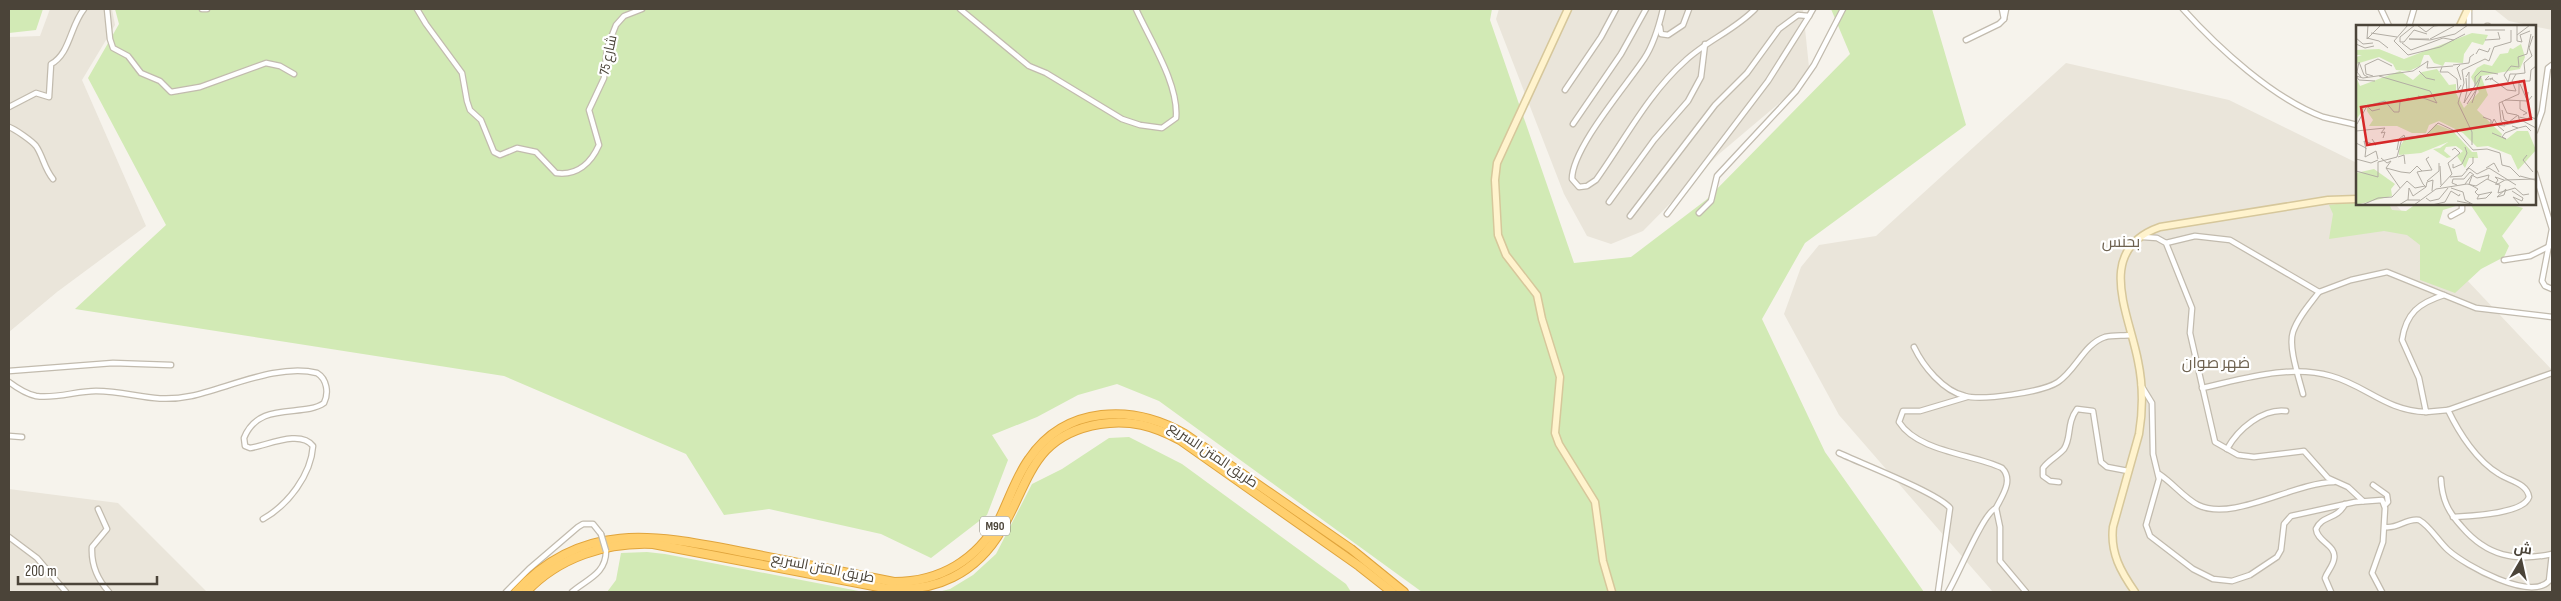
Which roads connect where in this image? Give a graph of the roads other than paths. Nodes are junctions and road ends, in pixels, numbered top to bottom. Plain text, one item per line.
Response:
1 (84, 9) edge
2 (107, 9) edge
3 (202, 9) edge
4 (207, 9) edge
5 (417, 9) edge
6 (642, 9) edge
7 (960, 9) edge
8 (1136, 9) edge
9 (1564, 9) edge
10 (1568, 9) edge
11 (1616, 9) edge
12 (1646, 9) edge
13 (1663, 9) edge
14 (1689, 9) edge
15 (1755, 9) edge
16 (1814, 9) edge
17 (1843, 9) edge
18 (2002, 9) edge
19 (2006, 9) edge
20 (2183, 9) edge
21 (2381, 9) edge
22 (2414, 9) edge
23 (2468, 9) edge
24 (1809, 16) junction
25 (1563, 18) junction
26 (2004, 19) junction
27 (1659, 23) junction
28 (2389, 25) edge
29 (2409, 25) edge
30 (2460, 25) edge
31 (2469, 25) edge
32 (1966, 40) dead end
33 (1705, 44) junction
34 (2552, 65) edge
35 (294, 74) dead end
36 (1565, 90) dead end
37 (9, 107) edge
38 (1573, 124) dead end
39 (2356, 125) edge
40 (9, 127) edge
41 (2536, 128) edge
42 (2536, 176) edge
43 (53, 179) dead end
44 (2356, 199) edge
45 (1609, 202) dead end
46 (2462, 205) edge
47 (1700, 213) dead end
48 (1667, 214) dead end
49 (1630, 216) dead end
50 (2451, 216) dead end
51 (2139, 236) junction
52 (2166, 243) junction
53 (2550, 246) junction
54 (2504, 260) dead end
55 (2552, 289) edge
56 (2319, 292) junction
57 (2444, 295) junction
58 (2552, 317) edge
59 (2131, 335) junction
60 (1914, 347) dead end
61 (171, 365) dead end
62 (9, 371) edge
63 (2298, 371) junction
64 (2552, 372) edge
65 (9, 382) edge
66 (2142, 385) junction
67 (2202, 388) junction
68 (2303, 394) dead end
69 (1967, 397) junction
70 (2448, 410) junction
71 (2286, 411) dead end
72 (2426, 412) junction
73 (9, 436) edge
74 (22, 437) dead end
75 (2227, 448) junction
76 (1838, 453) dead end
77 (2128, 471) junction
78 (2159, 474) junction
79 (2441, 479) dead end
80 (2059, 482) dead end
81 (2334, 482) junction
82 (2372, 485) dead end
83 (2363, 501) junction
84 (2345, 504) junction
85 (2385, 505) junction
86 (1996, 508) junction
87 (98, 509) dead end
88 (2453, 517) junction
89 (263, 519) dead end
90 (2385, 527) junction
91 (9, 537) edge
92 (2552, 554) edge
93 (66, 592) edge
94 (109, 592) edge
95 (506, 592) edge
96 (516, 592) edge
97 (526, 592) edge
98 (572, 592) edge
99 (1392, 592) edge
100 (1404, 592) edge
101 (1612, 592) edge
102 (1938, 592) edge
103 (1948, 592) edge
104 (2026, 592) edge
105 (2135, 592) edge
106 (2331, 592) edge
107 (2382, 592) edge

1 - 37 street
2 - 35 street
3 - 4 street
5 - 6 street, شارع 75
7 - 8 street
9 - 25 street
10 - 25 main road
11 - 36 street
12 - 38 street
13 - 27 street
14 - 27 street
15 - 33 street
16 - 24 street
17 - 47 street
18 - 26 street
19 - 26 street
20 - 39 street
21 - 28 street
22 - 29 street
23 - 30 main road
23 - 31 street
24 - 48 street
24 - 49 street
25 - 101 main road
26 - 32 street
27 - 33 street
33 - 45 street
34 - 41 street
40 - 43 street
42 - 53 street
44 - 51 main road
46 - 50 street
51 - 52 street
51 - 59 main road
52 - 56 street
52 - 67 street
53 - 54 street
53 - 55 street
56 - 57 street
56 - 63 street
57 - 58 street
57 - 72 street
59 - 66 main road
59 - 69 street
60 - 69 street
61 - 62 street
63 - 67 street
63 - 68 street
63 - 72 street
64 - 70 street
65 - 89 street
66 - 77 main road
66 - 78 street
67 - 75 street
69 - 86 street
70 - 72 street
70 - 88 street
71 - 75 street
73 - 74 street
75 - 81 street
76 - 102 street
77 - 80 street
77 - 105 main road
78 - 81 street
78 - 84 street
79 - 88 street
81 - 83 street
82 - 85 street
83 - 84 street
83 - 85 street
84 - 106 street
85 - 90 street
86 - 103 street
86 - 104 street
87 - 94 street
88 - 92 street
90 - 92 street
90 - 107 street
91 - 93 street
95 - 98 street, bridge
96 - 100 highway, طريق المتن السريع / M90
97 - 99 highway, طريق المتن السريع / M90

